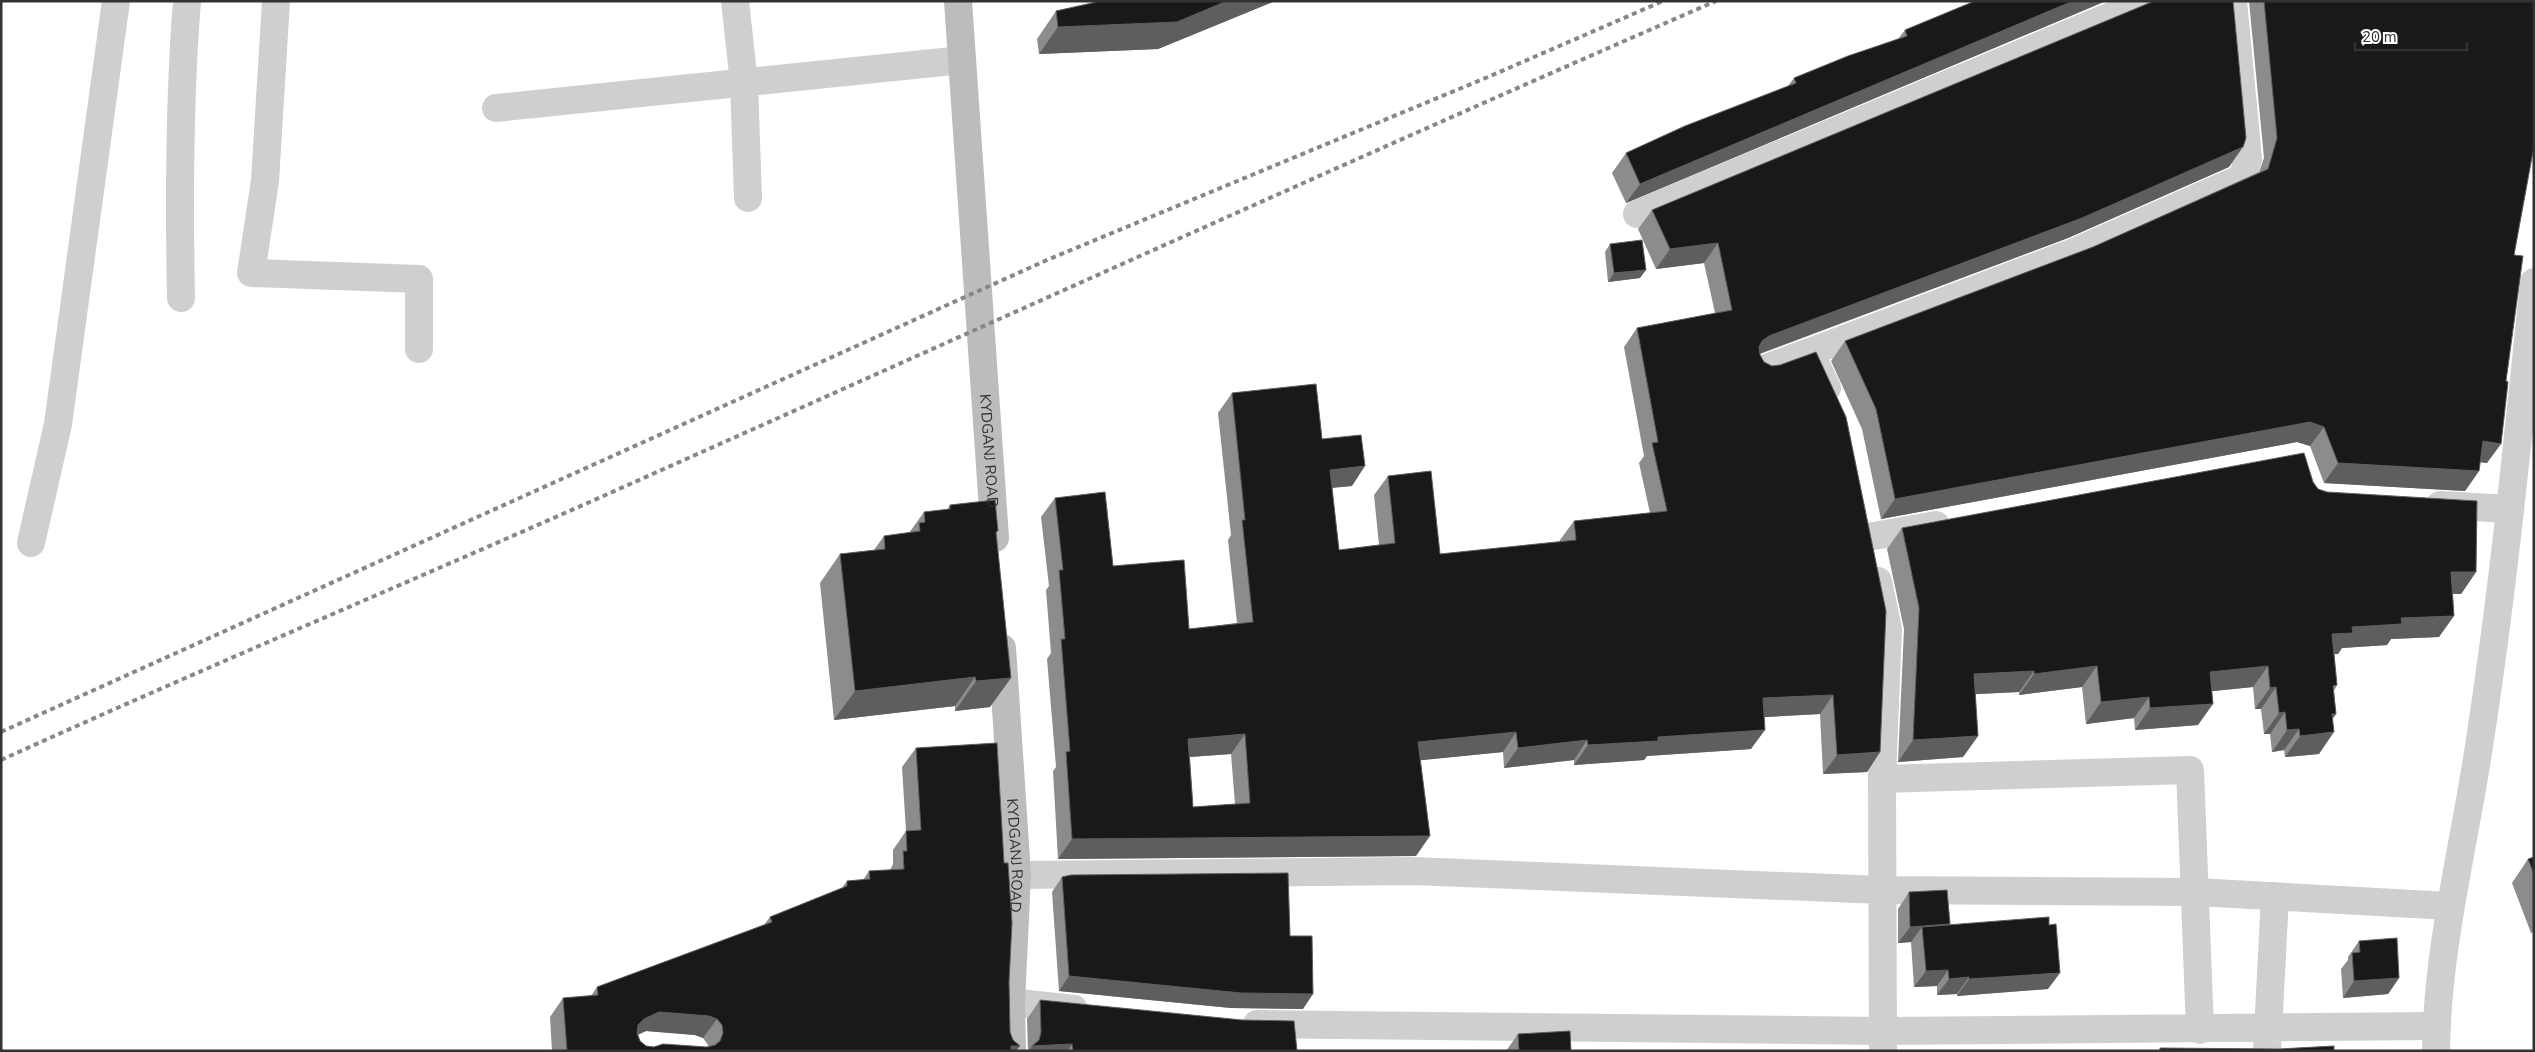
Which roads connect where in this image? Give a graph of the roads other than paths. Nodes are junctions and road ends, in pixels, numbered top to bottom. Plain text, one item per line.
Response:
1 (116, 1) edge
2 (187, 1) edge
3 (276, 1) edge
4 (735, 1) edge
5 (958, 1) edge
6 (2147, 1) edge
7 (2233, 1) edge
8 (962, 60) junction
9 (744, 83) junction
10 (496, 108) dead end
11 (748, 198) dead end
12 (1637, 214) dead end
13 (2534, 282) edge
14 (181, 298) dead end
15 (419, 349) dead end
16 (1810, 352) junction
17 (1761, 370) edge
18 (1838, 414) edge
19 (2412, 504) edge
20 (1862, 509) edge
21 (2510, 509) junction
22 (1956, 521) edge
23 (1868, 538) junction
24 (31, 543) dead end
25 (997, 568) edge
26 (1001, 627) edge
27 (1882, 779) junction
28 (1017, 875) junction
29 (1881, 890) junction
30 (2196, 892) junction
31 (2275, 896) junction
32 (2450, 906) junction
33 (1011, 1002) junction
34 (1099, 1011) edge
35 (1230, 1024) edge
36 (2200, 1030) junction
37 (2436, 1038) edge
38 (2121, 1040) edge
39 (2267, 1040) edge
40 (1883, 1041) edge
41 (1984, 1041) edge
42 (1012, 1051) edge

1 - 24 street
2 - 14 street
3 - 15 street
4 - 9 street
5 - 8 main road, KYDGANJ ROAD
6 - 12 street
7 - 16 street
8 - 9 street
8 - 25 main road, KYDGANJ ROAD
9 - 10 street
9 - 11 street
13 - 21 street
16 - 17 street
16 - 18 street
19 - 21 street
20 - 23 street
21 - 32 street
22 - 23 street
23 - 27 street
26 - 28 main road, KYDGANJ ROAD
27 - 29 street
27 - 30 street
28 - 29 street
28 - 33 main road, KYDGANJ ROAD
29 - 30 street
29 - 40 street
30 - 31 street
30 - 36 street
31 - 32 street
31 - 39 street
32 - 37 street
33 - 34 street
33 - 42 main road, KYDGANJ ROAD
35 - 40 street
36 - 38 street
36 - 39 street
37 - 39 street
38 - 41 street
40 - 41 street

